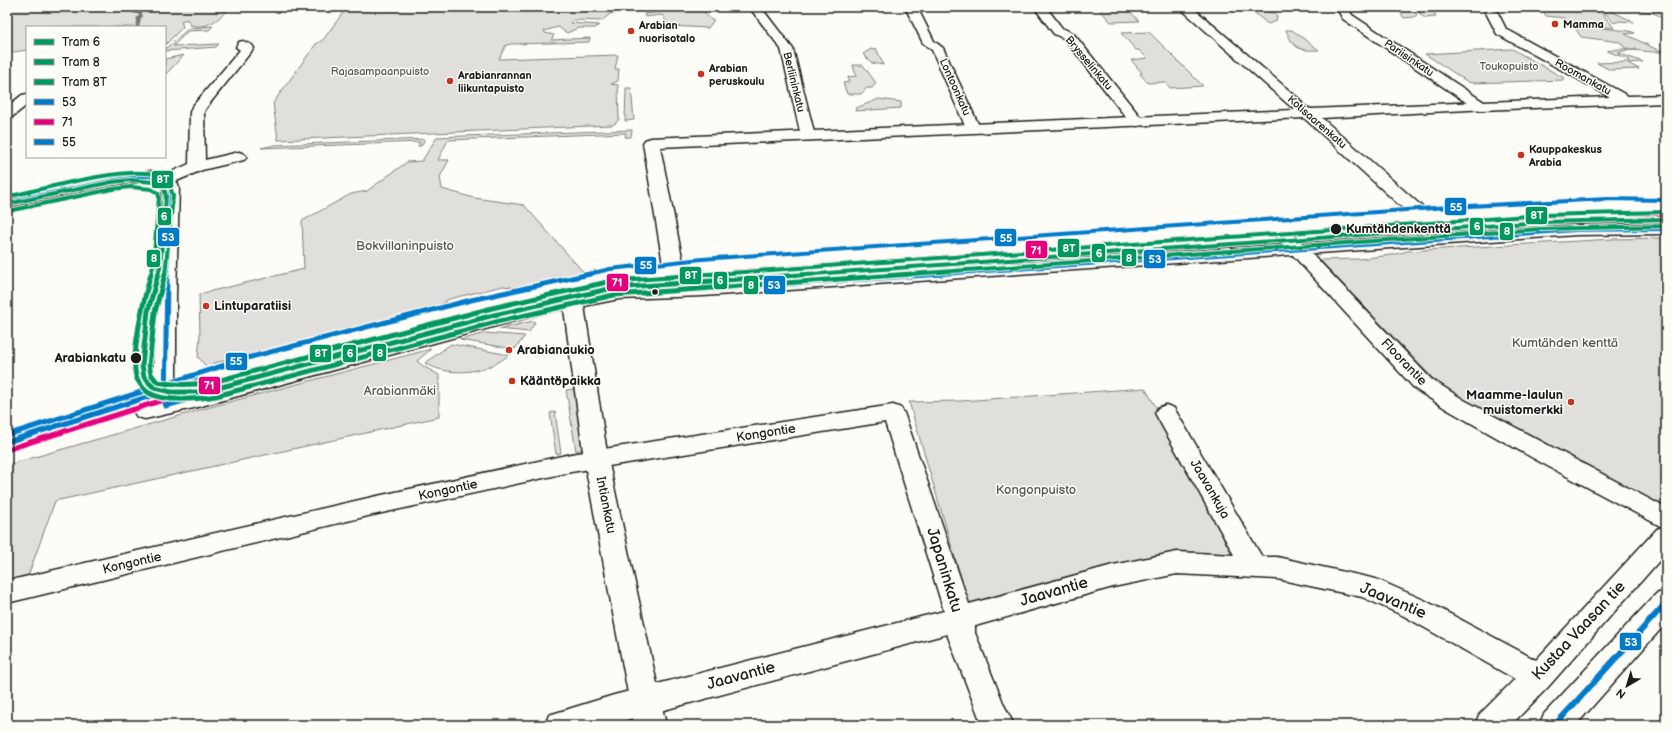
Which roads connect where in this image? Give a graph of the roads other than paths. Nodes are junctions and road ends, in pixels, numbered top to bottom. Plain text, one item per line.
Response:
1 (911, 7) edge
2 (1040, 7) edge
3 (1185, 7) edge
4 (1342, 7) edge
5 (1489, 7) edge
6 (759, 12) dead end
7 (243, 45) dead end
8 (26, 99) edge
9 (1666, 99) edge
10 (1625, 100) junction
11 (1295, 103) joint
12 (1481, 106) junction
13 (1308, 113) junction
14 (7, 114) edge
15 (1137, 122) junction
16 (973, 128) junction
17 (808, 136) junction
18 (239, 157) dead end
19 (197, 166) junction
20 (166, 180) junction
21 (7, 202) edge
22 (1666, 207) edge
23 (1421, 216) junction
24 (1276, 226) junction
25 (1666, 228) edge
26 (1449, 238) junction
27 (1298, 248) junction
28 (674, 269) junction
29 (670, 290) junction
30 (572, 292) junction
31 (165, 399) junction
32 (893, 413) joint
33 (1166, 413) dead end
34 (7, 442) edge
35 (596, 459) junction
36 (1666, 519) edge
37 (1666, 536) edge
38 (1254, 566) junction
39 (7, 592) edge
40 (1666, 603) edge
41 (960, 619) junction
42 (1538, 678) junction
43 (648, 713) edge
44 (560, 725) edge
45 (999, 725) edge
46 (1490, 725) edge
47 (1555, 725) edge

1 - 16 street, Lontoonkatu
2 - 15 street, Brysselinkatu
3 - 11 street, Kotisaarenkatu
4 - 12 street, Pariisinkatu
5 - 10 street, Roomankatu
6 - 17 street, Berliininkatu
7 - 19 street
8 - 14 street
9 - 10 street
10 - 12 street
11 - 13 main road, Kotisaarenkatu
12 - 13 main road
13 - 15 main road
13 - 23 main road, Kotisaarenkatu
15 - 16 main road
16 - 17 main road
17 - 28 main road
18 - 19 street
19 - 20 street
20 - 21 main road
20 - 31 main road
22 - 23 main road
23 - 24 main road
23 - 26 main road, Kotisaarenkatu
24 - 27 street, Floorantie
24 - 28 main road
25 - 26 main road
26 - 27 main road
27 - 29 main road
27 - 36 street, Floorantie
28 - 29 main road
28 - 30 main road
29 - 30 main road
30 - 31 main road
30 - 35 main road, Intiankatu
31 - 34 main road
32 - 35 street, Kongontie
32 - 41 street, Japaninkatu
33 - 38 street, Jaavankuja
35 - 39 street, Kongontie
35 - 43 main road, Intiankatu
37 - 42 street, Kustaa Vaasan tie
38 - 41 street, Jaavantie
38 - 42 street, Jaavantie
40 - 47 main road
41 - 43 street, Jaavantie
41 - 45 street, Japaninkatu
42 - 46 street, Kustaa Vaasan tie
43 - 44 street, Jaavantie

